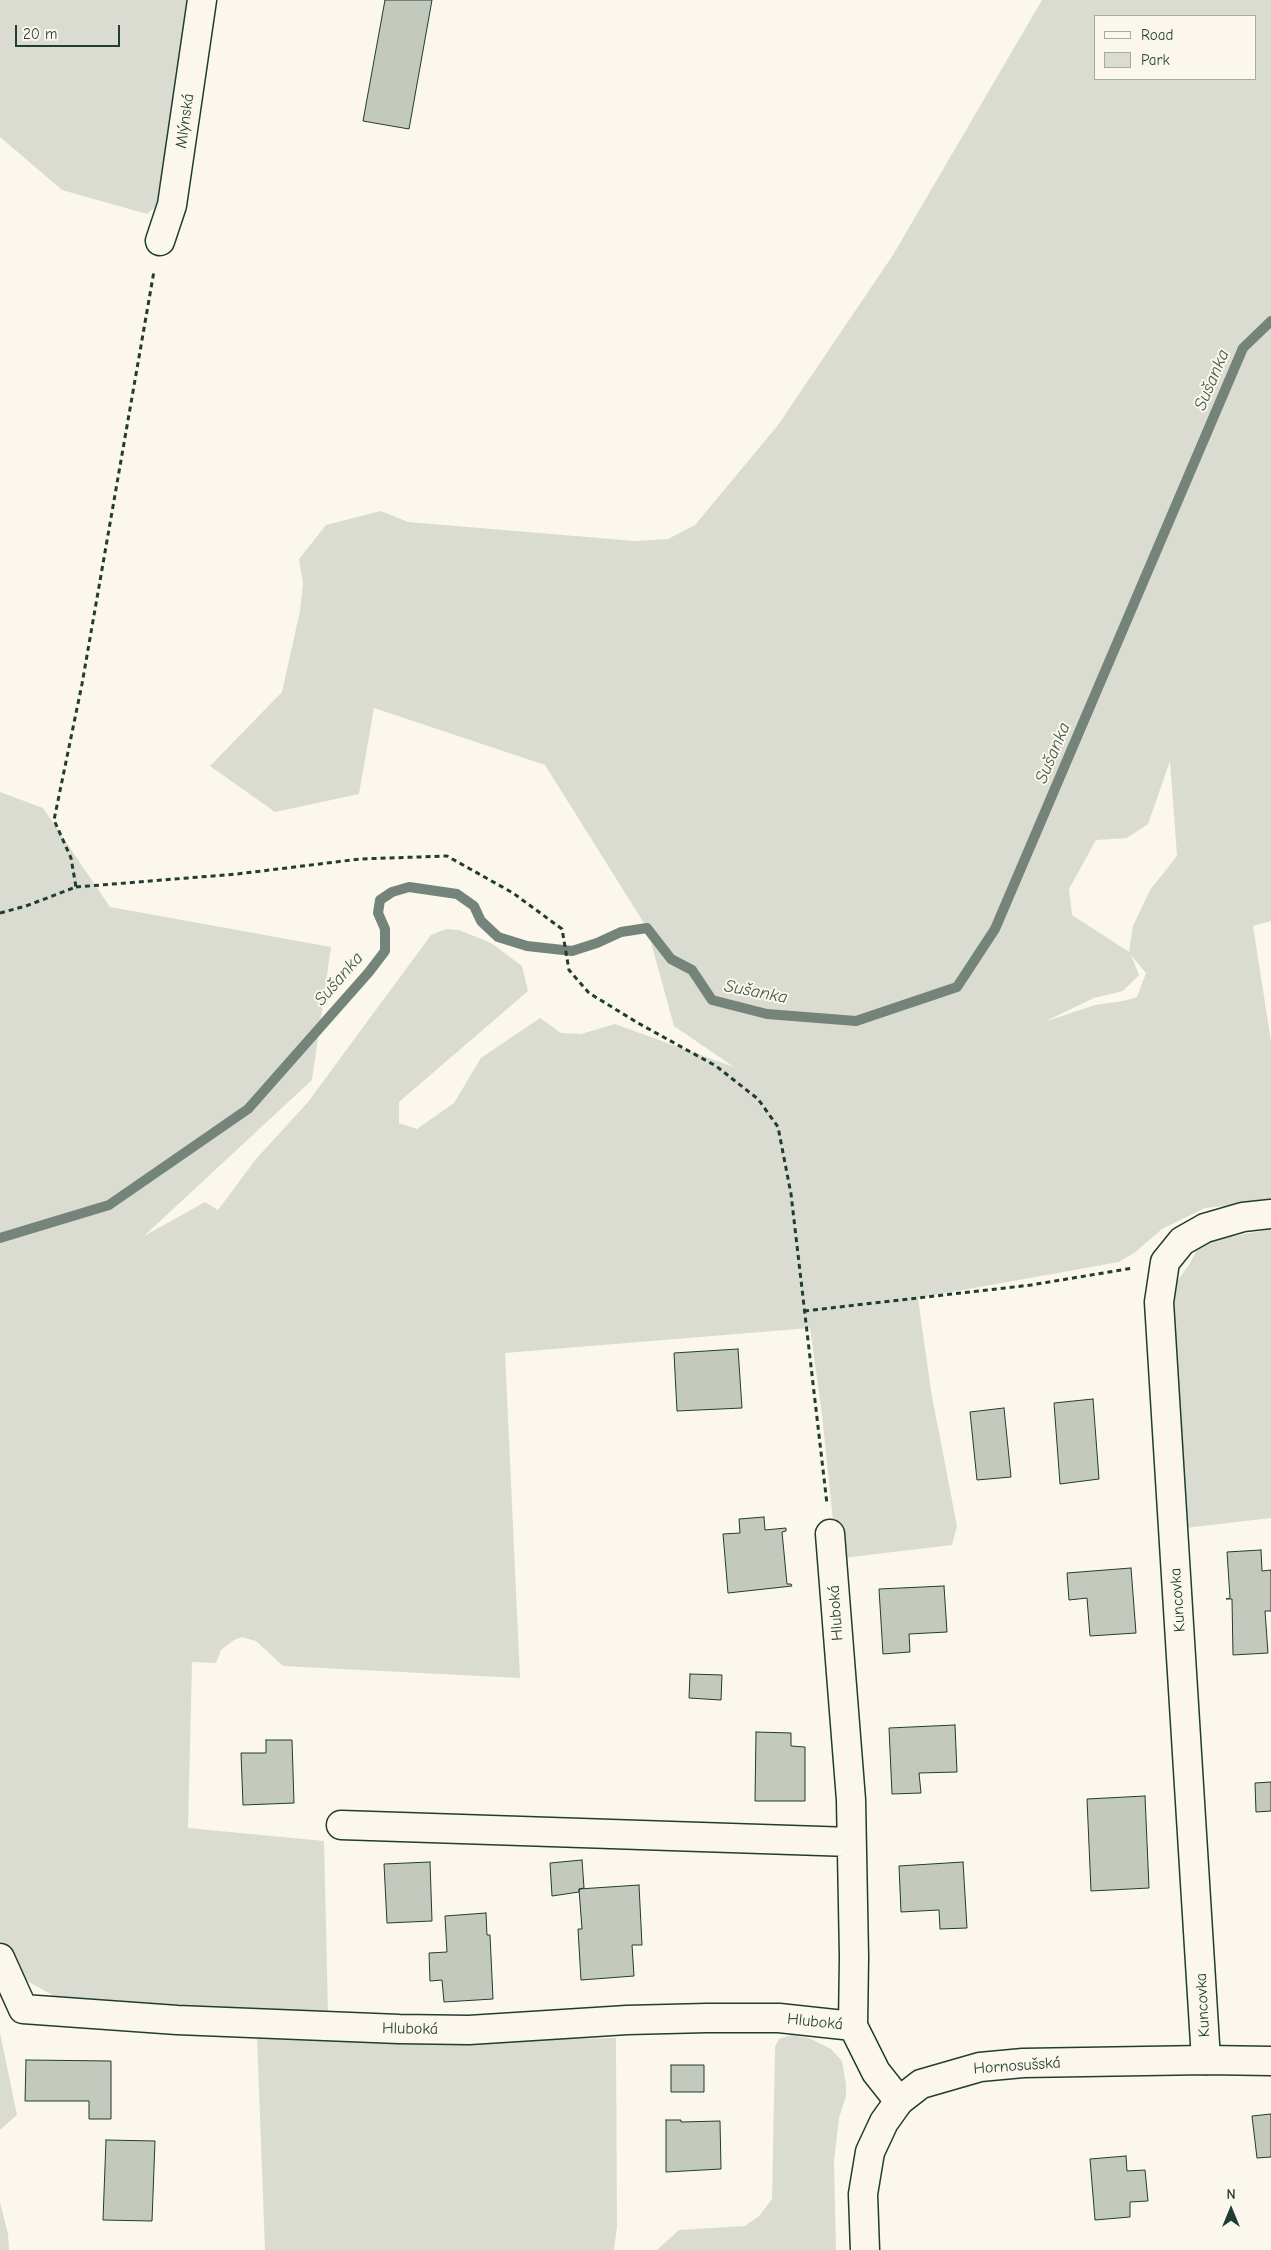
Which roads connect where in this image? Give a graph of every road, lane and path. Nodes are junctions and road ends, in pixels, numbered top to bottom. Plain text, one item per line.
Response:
1 (202, 0) edge
2 (160, 240) joint
3 (76, 887) junction
4 (0, 913) edge
5 (1271, 1214) edge
6 (1165, 1262) junction
7 (804, 1311) junction
8 (830, 1534) joint
9 (341, 1825) dead end
10 (851, 1842) junction
11 (0, 1958) edge
12 (853, 2026) junction
13 (1206, 2060) junction
14 (1271, 2061) edge
15 (899, 2101) junction
16 (865, 2250) edge

1 - 2 street, Mlýnská
2 - 3 path
3 - 4 path
3 - 7 path
5 - 6 street
6 - 7 path
6 - 13 street, Kuncovka
7 - 8 path
8 - 10 street, Hluboká
9 - 10 street
10 - 12 street, Hluboká
11 - 12 street, Hluboká
12 - 15 street, Hluboká
13 - 14 street, Hornosušská
13 - 15 street, Hornosušská
15 - 16 street, Hornosušská

